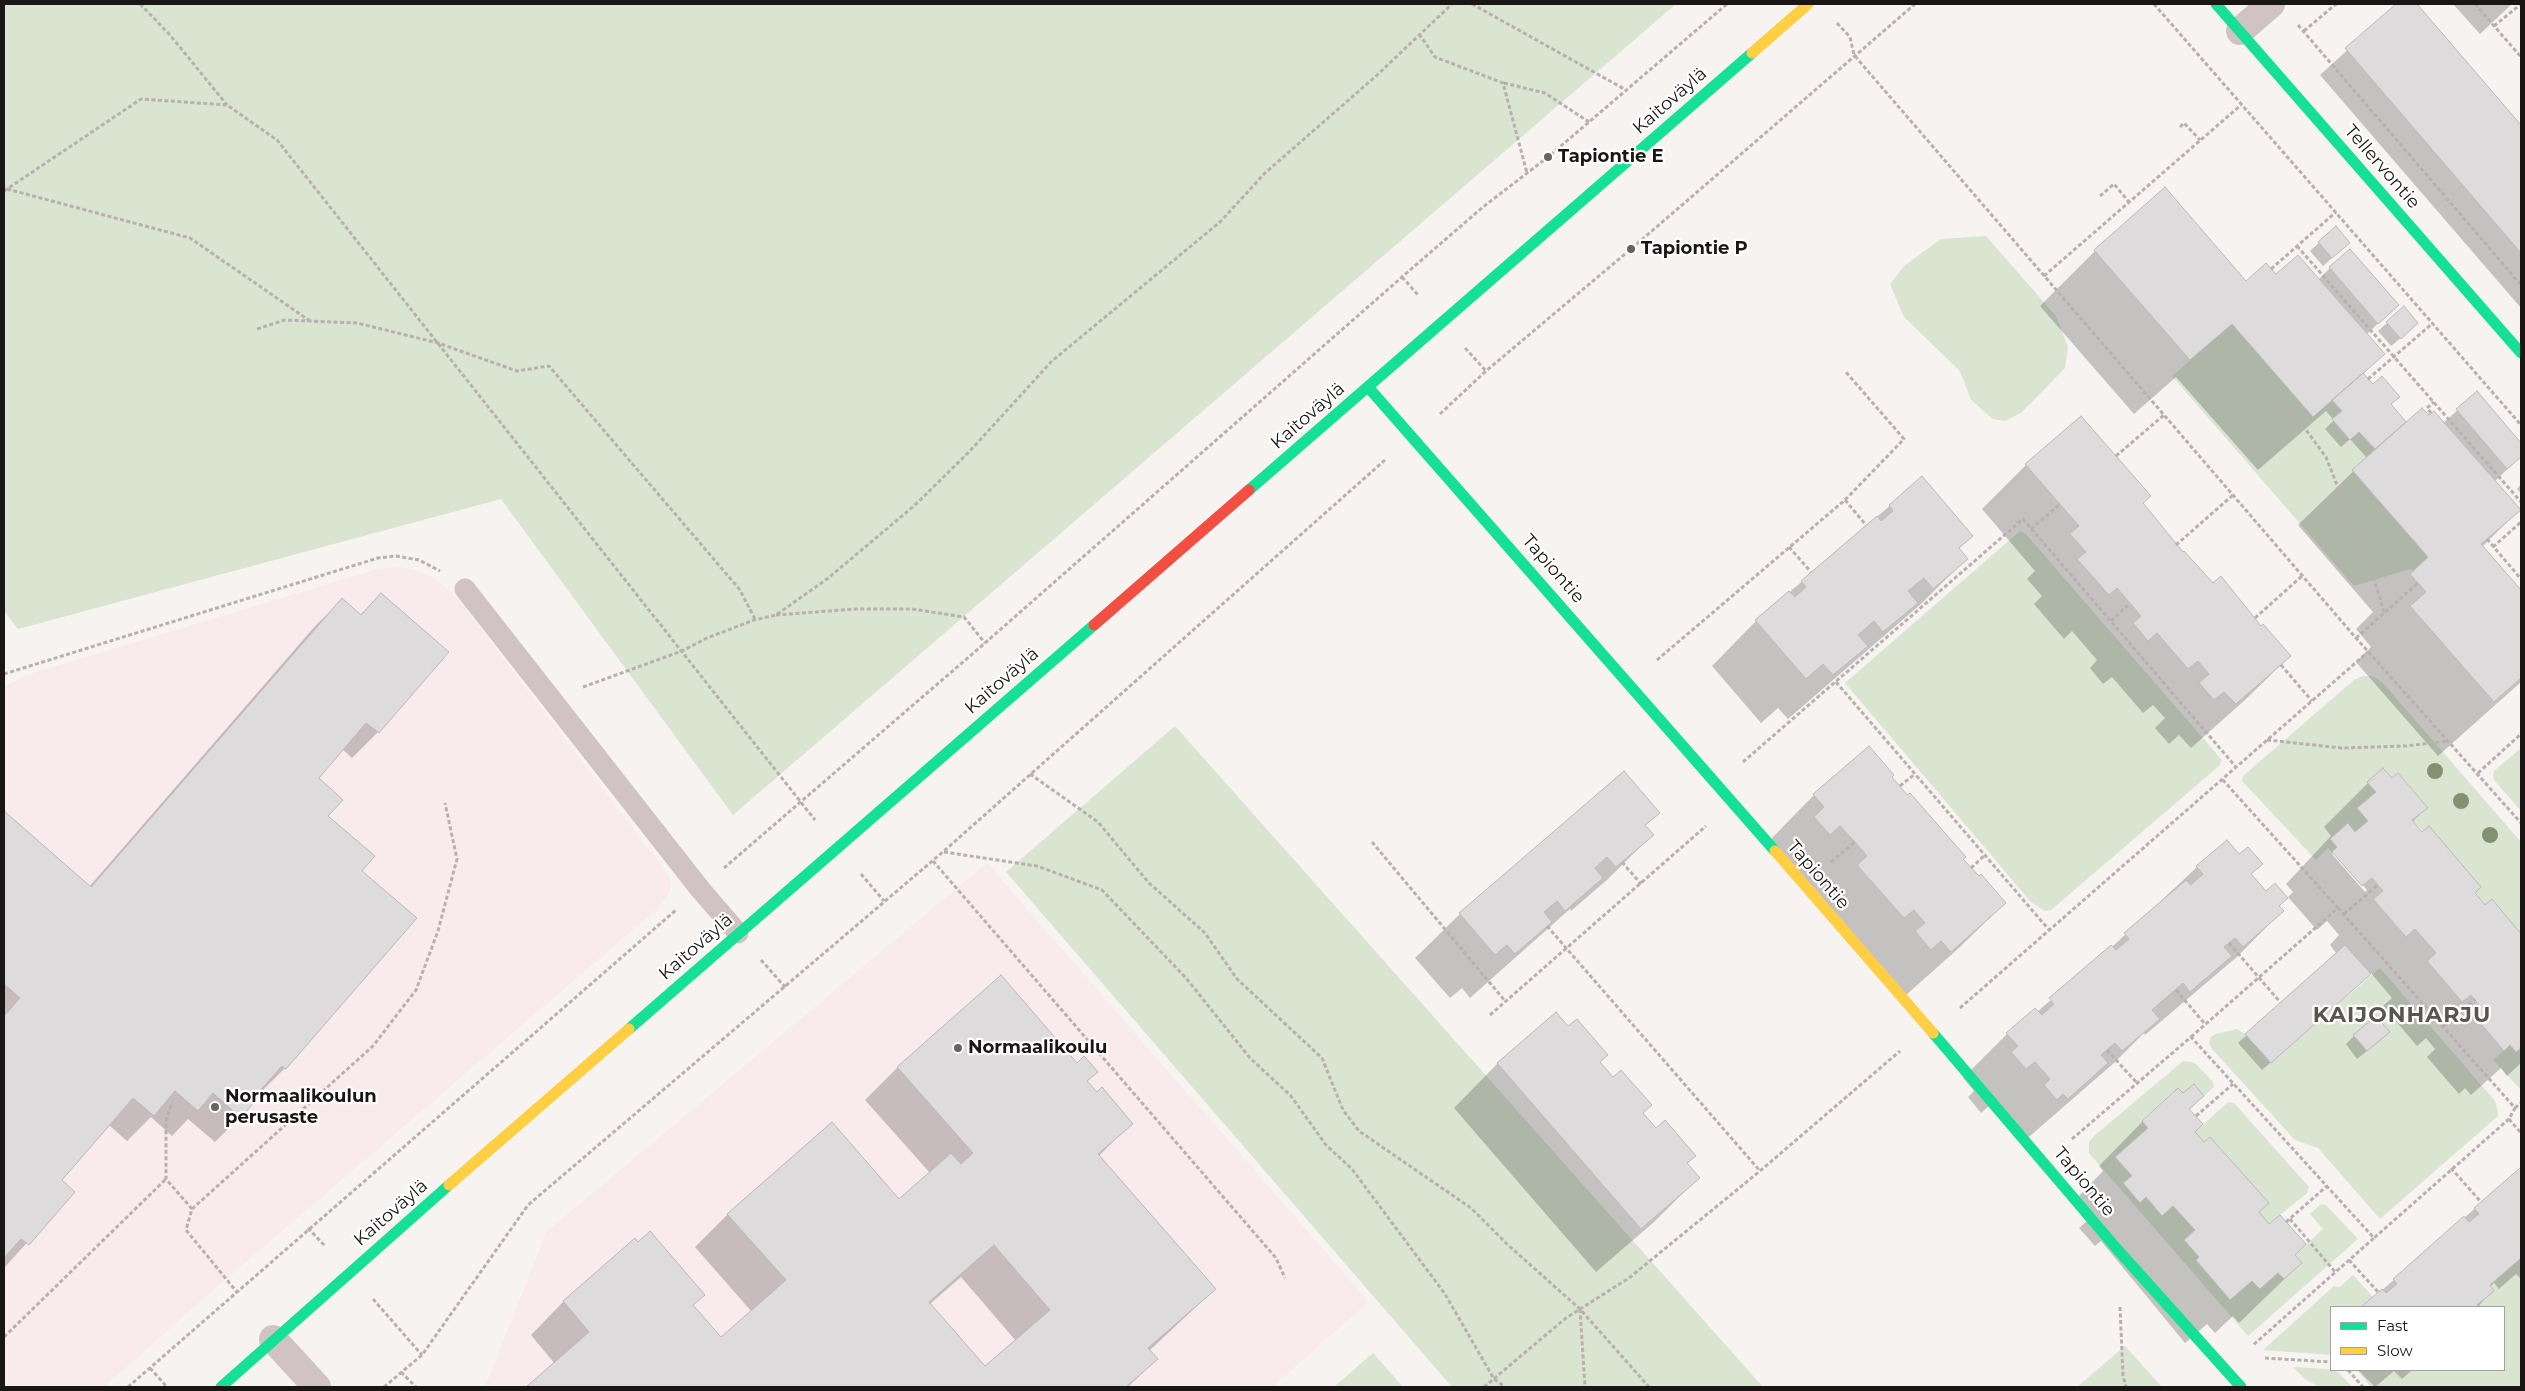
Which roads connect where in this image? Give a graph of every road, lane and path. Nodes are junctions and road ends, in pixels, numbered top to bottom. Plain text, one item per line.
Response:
1 (140, 4) edge
2 (1452, 4) edge
3 (1472, 4) edge
4 (1727, 4) edge
5 (1808, 4) edge
6 (1915, 4) edge
7 (2154, 4) edge
8 (2216, 4) edge
9 (2336, 4) edge
10 (2475, 4) edge
11 (2521, 4) edge
12 (2282, 11) edge
13 (1832, 17) dead end
14 (2494, 26) junction
15 (2240, 31) junction
16 (2304, 32) junction
17 (1419, 34) junction
18 (1854, 55) junction
19 (2521, 57) edge
20 (1503, 83) junction
21 (1626, 90) junction
22 (227, 105) junction
23 (2240, 105) junction
24 (1588, 122) junction
25 (2180, 127) dead end
26 (2200, 140) junction
27 (1528, 173) junction
28 (6, 190) edge
29 (2100, 196) dead end
30 (2129, 202) junction
31 (2336, 212) junction
32 (2297, 246) junction
33 (2271, 269) dead end
34 (2044, 276) junction
35 (2521, 285) edge
36 (311, 321) junction
37 (2434, 323) junction
38 (257, 329) dead end
39 (438, 343) junction
40 (2521, 352) edge
41 (2394, 357) junction
42 (1845, 371) dead end
43 (2368, 379) dead end
44 (1368, 387) junction
45 (2434, 402) junction
46 (2281, 412) dead end
47 (2431, 413) dead end
48 (2164, 415) junction
49 (2521, 425) edge
50 (1412, 437) junction
51 (2116, 456) dead end
52 (2233, 495) junction
53 (1845, 500) junction
54 (2521, 502) edge
55 (2060, 504) dead end
56 (2521, 522) edge
57 (1866, 525) dead end
58 (2031, 529) junction
59 (2487, 540) dead end
60 (2176, 545) dead end
61 (1789, 547) junction
62 (2493, 547) junction
63 (1811, 572) dead end
64 (2302, 576) junction
65 (2521, 579) edge
66 (2418, 583) dead end
67 (465, 589) joint
68 (2130, 603) dead end
69 (2384, 612) junction
70 (776, 615) junction
71 (2255, 618) dead end
72 (754, 620) junction
73 (2111, 621) junction
74 (2356, 638) junction
75 (985, 643) junction
76 (682, 651) junction
77 (2368, 652) junction
78 (1652, 665) dead end
79 (2281, 665) dead end
80 (4, 674) edge
81 (1836, 682) junction
82 (550, 698) junction
83 (2312, 701) junction
84 (2521, 734) edge
85 (2267, 740) junction
86 (2449, 742) junction
87 (1740, 765) dead end
88 (2236, 767) junction
89 (2478, 773) junction
90 (1030, 774) junction
91 (1915, 774) junction
92 (2222, 779) junction
93 (1900, 786) dead end
94 (445, 803) dead end
95 (800, 803) junction
96 (1732, 803) junction
97 (2521, 823) edge
98 (1372, 842) dead end
99 (1855, 842) dead end
100 (839, 848) junction
101 (944, 851) junction
102 (1985, 856) junction
103 (933, 861) junction
104 (1622, 862) dead end
105 (1827, 866) dead end
106 (1971, 868) dead end
107 (1641, 884) junction
108 (2378, 884) dead end
109 (700, 889) junction
110 (884, 901) junction
111 (2338, 908) junction
112 (2344, 914) junction
113 (1547, 926) dead end
114 (2050, 931) junction
115 (738, 933) junction
116 (2229, 943) dead end
117 (1566, 948) junction
118 (2258, 977) junction
119 (2176, 990) dead end
120 (2475, 1000) dead end
121 (1505, 1001) junction
122 (2280, 1002) dead end
123 (1490, 1015) dead end
124 (2206, 1024) junction
125 (2444, 1026) junction
126 (1930, 1030) junction
127 (2191, 1037) junction
128 (2107, 1050) dead end
129 (2136, 1083) junction
130 (2233, 1084) junction
131 (2521, 1103) edge
132 (171, 1105) dead end
133 (2515, 1108) junction
134 (2196, 1116) dead end
135 (2509, 1119) junction
136 (2521, 1133) edge
137 (2050, 1168) junction
138 (2451, 1168) junction
139 (1760, 1171) junction
140 (166, 1179) junction
141 (2327, 1186) junction
142 (2481, 1202) dead end
143 (192, 1209) junction
144 (2374, 1238) junction
145 (2349, 1260) junction
146 (2336, 1272) junction
147 (1284, 1278) dead end
148 (236, 1291) junction
149 (2378, 1292) dead end
150 (2120, 1303) dead end
151 (1580, 1309) junction
152 (4, 1337) edge
153 (273, 1339) junction
154 (150, 1368) junction
155 (2225, 1369) junction
156 (402, 1371) junction
157 (2349, 1371) edge
158 (1494, 1379) junction
159 (128, 1387) edge
160 (166, 1387) edge
161 (221, 1387) edge
162 (317, 1387) edge
163 (384, 1387) edge
164 (416, 1387) edge
165 (1484, 1387) edge
166 (1506, 1387) edge
167 (1585, 1387) edge
168 (1649, 1387) edge
169 (2126, 1387) edge
170 (2241, 1387) edge
171 (2363, 1387) edge

1 - 22 path
2 - 17 path
3 - 21 path
4 - 21 path
5 - 44 street, Kaitoväylä
6 - 18 path
7 - 23 path
8 - 15 street, Tellervontie
9 - 16 path
10 - 14 path
11 - 14 path
12 - 15 street
12 - 16 path
13 - 18 path
14 - 19 path
15 - 40 street, Tellervontie
16 - 35 path
17 - 20 path
17 - 70 path
18 - 34 path
18 - 50 path
20 - 24 path
20 - 27 path
21 - 24 path
22 - 28 path
22 - 39 path
23 - 26 path
23 - 31 path
24 - 27 path
25 - 26 path
26 - 30 path
27 - 75 path
28 - 36 path
29 - 30 path
30 - 34 path
31 - 32 path
31 - 37 path
32 - 33 path
32 - 41 path
34 - 48 path
36 - 38 path
36 - 39 path
37 - 41 path
37 - 49 path
39 - 72 path
39 - 76 path
41 - 43 path
41 - 45 path
42 - 53 path
44 - 50 street, Tapiontie
44 - 100 street, Kaitoväylä
45 - 47 path
45 - 54 path
46 - 69 path
48 - 51 path
48 - 52 path
50 - 90 path
50 - 96 street, Tapiontie
52 - 60 path
52 - 64 path
53 - 57 path
53 - 61 path
55 - 58 path
56 - 62 path
58 - 73 path
58 - 81 path
59 - 62 path
61 - 63 path
61 - 78 path
62 - 65 path
64 - 71 path
64 - 74 path
66 - 69 path
67 - 80 path
67 - 82 lane
68 - 73 path
69 - 74 path
70 - 72 path
70 - 75 path
72 - 76 path
73 - 88 path
74 - 77 path
75 - 95 path
76 - 82 path
76 - 95 path
77 - 83 path
77 - 86 path
79 - 83 path
81 - 87 path
81 - 91 path
82 - 109 lane
83 - 85 path
84 - 89 path
85 - 86 path
85 - 88 path
86 - 89 path
88 - 92 path
89 - 97 path
90 - 101 path
90 - 151 path
91 - 93 path
91 - 102 path
92 - 111 path
92 - 114 path
94 - 143 path
95 - 100 path
95 - 109 path
96 - 107 path
96 - 126 street, Tapiontie
98 - 121 path
99 - 105 path
100 - 110 path
100 - 115 street, Kaitoväylä
101 - 103 path
101 - 158 path
102 - 106 path
102 - 114 path
103 - 110 path
103 - 147 path
104 - 107 path
107 - 117 path
108 - 112 path
109 - 115 lane
109 - 148 path
110 - 156 path
111 - 112 path
111 - 118 path
112 - 125 path
113 - 117 path
114 - 126 path
115 - 153 street, Kaitoväylä
116 - 118 path
117 - 121 path
117 - 139 path
118 - 122 path
118 - 124 path
119 - 124 path
120 - 125 path
121 - 123 path
124 - 127 path
125 - 133 path
126 - 137 street, Tapiontie
126 - 139 path
127 - 129 path
127 - 130 path
128 - 129 path
129 - 137 path
130 - 134 path
130 - 141 path
131 - 133 path
132 - 140 path
133 - 135 path
135 - 136 path
135 - 138 path
137 - 155 street, Tapiontie
138 - 142 path
138 - 144 path
139 - 151 path
140 - 143 path
140 - 152 path
141 - 144 path
141 - 146 path
143 - 148 path
144 - 145 path
145 - 146 path
145 - 149 path
146 - 155 path
148 - 154 path
150 - 169 path
151 - 158 path
151 - 167 path
151 - 168 path
153 - 161 street, Kaitoväylä
153 - 162 street
154 - 159 path
154 - 160 path
155 - 170 street, Tapiontie
156 - 163 path
156 - 164 path
157 - 171 path
158 - 165 path
158 - 166 path

